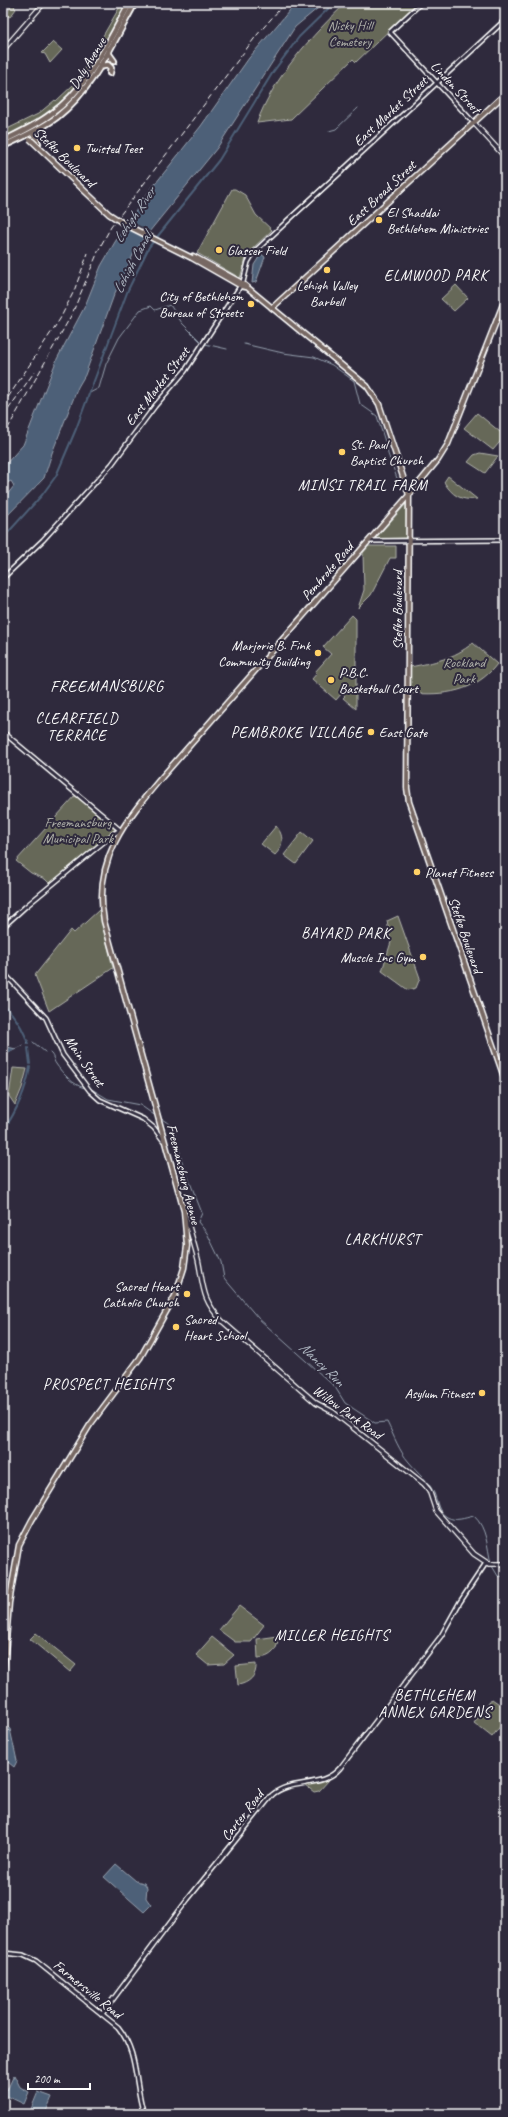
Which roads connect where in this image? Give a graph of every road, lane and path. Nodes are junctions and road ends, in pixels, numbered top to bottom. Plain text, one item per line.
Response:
1 (44, 3) edge
2 (130, 3) edge
3 (135, 3) edge
4 (421, 3) edge
5 (505, 20) edge
6 (109, 49) junction
7 (3, 50) edge
8 (114, 61) dead end
9 (99, 67) junction
10 (110, 73) dead end
11 (438, 82) junction
12 (505, 94) edge
13 (474, 123) junction
14 (29, 135) junction
15 (3, 141) edge
16 (38, 143) joint
17 (3, 146) edge
18 (505, 157) edge
19 (192, 257) junction
20 (243, 286) junction
21 (505, 300) edge
22 (272, 308) junction
23 (409, 495) junction
24 (505, 540) edge
25 (369, 541) junction
26 (408, 541) junction
27 (3, 578) edge
28 (3, 732) edge
29 (120, 830) junction
30 (3, 927) edge
31 (3, 972) edge
32 (505, 1080) edge
33 (166, 1143) junction
34 (184, 1211) junction
35 (487, 1564) junction
36 (505, 1564) edge
37 (3, 1679) edge
38 (3, 1953) edge
39 (102, 2014) junction
40 (144, 2114) edge

1 - 7 main road
2 - 14 highway, Daly Avenue
3 - 6 highway, Daly Avenue
4 - 11 street, Linden Street
5 - 11 street, East Market Street
6 - 8 highway
6 - 9 highway, Daly Avenue
9 - 10 highway
9 - 14 highway, Daly Avenue
11 - 13 street, Linden Street
11 - 20 street, East Market Street
12 - 13 main road, East Broad Street
13 - 18 main road, Linden Street
13 - 22 main road, East Broad Street
14 - 15 highway, Daly Avenue
14 - 16 highway
14 - 17 highway, Daly Avenue
14 - 19 main road, Stefko Boulevard, bridge
16 - 19 main road, Stefko Boulevard, bridge
19 - 20 main road, Stefko Boulevard
20 - 22 main road, Stefko Boulevard
20 - 27 street, East Market Street
21 - 23 main road, Pembroke Road
22 - 23 main road, Stefko Boulevard
23 - 25 main road, Pembroke Road
23 - 26 main road, Stefko Boulevard
24 - 26 street
25 - 26 street
25 - 29 main road, Pembroke Road
26 - 32 main road, Stefko Boulevard
28 - 29 street
29 - 30 street
29 - 33 main road, Freemansburg Avenue
31 - 33 street, Main Street
33 - 34 main road, Freemansburg Avenue
34 - 35 main road, Willow Park Road
34 - 37 main road, Freemansburg Avenue
35 - 36 main road, Willow Park Road
35 - 39 street, Carter Road
38 - 39 street, Farmersville Road
39 - 40 street, Farmersville Road

